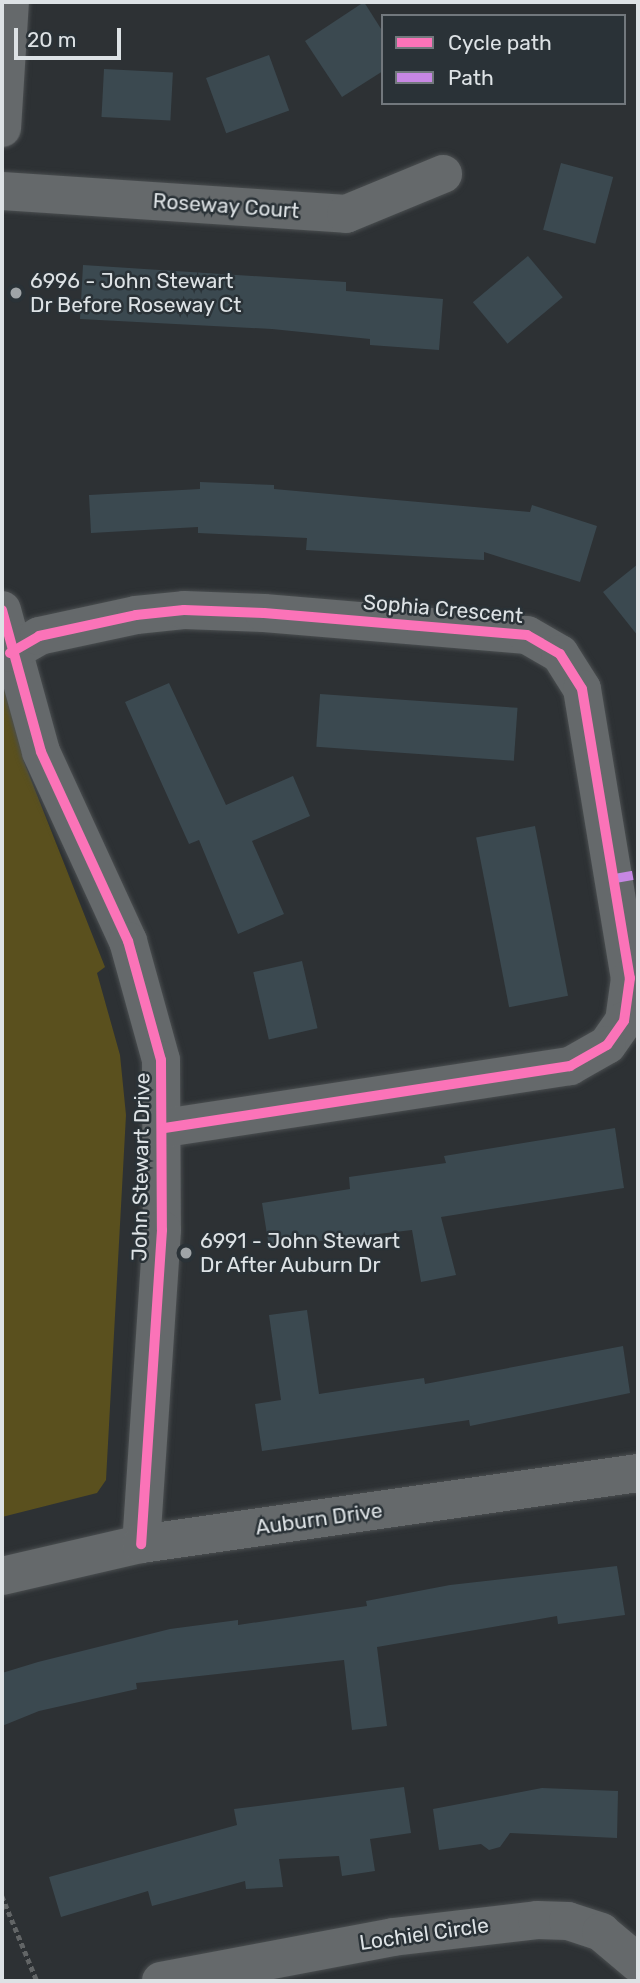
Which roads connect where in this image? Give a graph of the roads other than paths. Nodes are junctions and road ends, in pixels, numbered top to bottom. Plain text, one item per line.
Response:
1 (10, 2) edge
2 (2, 128) edge
3 (443, 174) dead end
4 (2, 191) edge
5 (2, 610) edge
6 (10, 653) junction
7 (164, 1128) junction
8 (638, 1473) edge
9 (141, 1544) junction
10 (2, 1576) edge
11 (638, 1964) edge
12 (200, 1977) edge
13 (161, 1981) edge

1 - 2 street
3 - 4 street, Roseway Court
5 - 6 street, John Stewart Drive
6 - 7 street, John Stewart Drive
6 - 7 street, Sophia Crescent
7 - 9 street, John Stewart Drive
8 - 9 street, Auburn Drive
9 - 10 street, Auburn Drive
11 - 12 street, Lochiel Circle
12 - 13 street, Lochiel Circle

